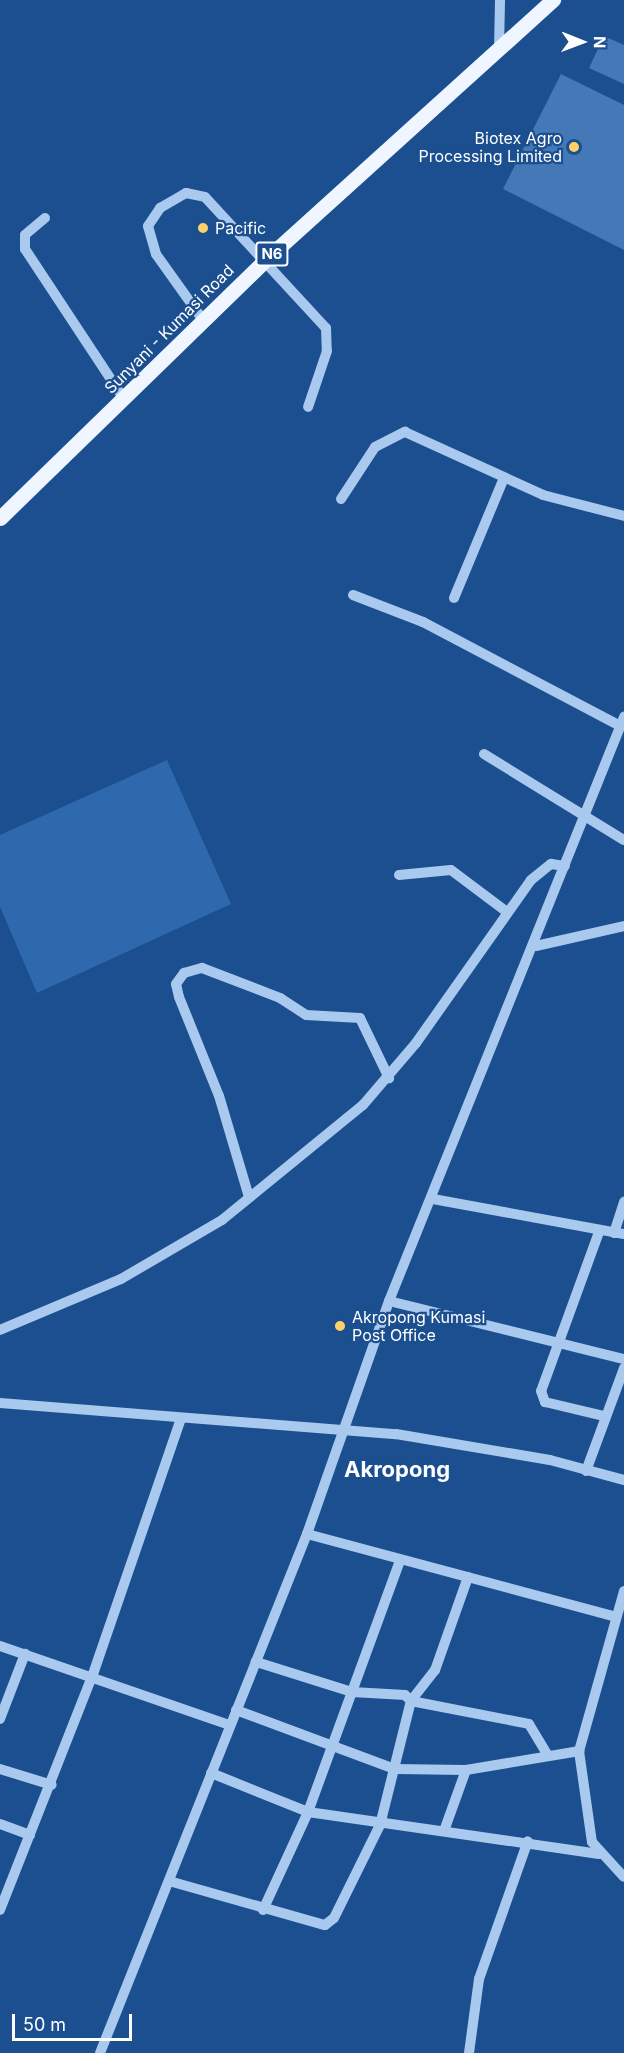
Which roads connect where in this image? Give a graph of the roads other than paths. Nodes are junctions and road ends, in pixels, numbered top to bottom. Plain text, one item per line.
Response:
1 (500, 0) edge
2 (554, 0) edge
3 (499, 49) junction
4 (45, 218) dead end
5 (266, 259) junction
6 (203, 320) junction
7 (124, 399) junction
8 (308, 407) dead end
9 (504, 478) junction
10 (341, 499) dead end
11 (624, 516) edge
12 (0, 518) edge
13 (353, 596) dead end
14 (454, 598) dead end
15 (622, 722) edge
16 (484, 754) dead end
17 (585, 818) junction
18 (624, 840) edge
19 (565, 866) junction
20 (399, 875) dead end
21 (507, 912) junction
22 (624, 926) edge
23 (536, 946) junction
24 (389, 1078) junction
25 (249, 1197) junction
26 (434, 1199) junction
27 (624, 1202) edge
28 (599, 1232) junction
29 (619, 1233) edge
30 (389, 1301) junction
31 (0, 1330) edge
32 (559, 1343) junction
33 (624, 1359) edge
34 (624, 1368) edge
35 (0, 1403) edge
36 (604, 1416) junction
37 (181, 1418) junction
38 (344, 1429) junction
39 (586, 1471) junction
40 (624, 1480) edge
41 (307, 1534) junction
42 (399, 1561) junction
43 (468, 1577) junction
44 (624, 1592) edge
45 (613, 1616) junction
46 (0, 1646) edge
47 (25, 1654) junction
48 (256, 1662) junction
49 (92, 1677) junction
50 (352, 1692) junction
51 (411, 1701) junction
52 (236, 1710) junction
53 (0, 1719) edge
54 (230, 1725) junction
55 (329, 1748) junction
56 (579, 1751) junction
57 (548, 1756) junction
58 (0, 1769) edge
59 (394, 1769) junction
60 (466, 1770) junction
61 (211, 1773) junction
62 (52, 1785) junction
63 (308, 1812) junction
64 (0, 1824) edge
65 (380, 1825) junction
66 (444, 1831) junction
67 (30, 1835) junction
68 (528, 1841) junction
69 (599, 1854) junction
70 (624, 1877) edge
71 (169, 1881) junction
72 (0, 1910) edge
73 (263, 1910) junction
74 (100, 2053) edge
75 (469, 2053) edge

1 - 3 street
2 - 3 main road, Sunyani - Kumasi Road / N6
3 - 5 main road, Sunyani - Kumasi Road / N6
4 - 7 street
5 - 6 main road, Sunyani - Kumasi Road / N6
5 - 6 street
5 - 8 street
6 - 7 main road, Sunyani - Kumasi Road / N6
7 - 12 main road, Sunyani - Kumasi Road / N6
9 - 10 street
9 - 11 street
9 - 14 street
13 - 15 street
15 - 17 street
16 - 17 street
17 - 18 street
17 - 19 street
19 - 21 street
19 - 23 street
20 - 21 street
21 - 24 street
22 - 23 street
23 - 26 street
24 - 25 street
24 - 25 street
25 - 31 street
26 - 28 street
26 - 30 street
27 - 29 street
28 - 29 street
28 - 32 street
30 - 32 street
30 - 38 street
32 - 33 street
32 - 36 street
34 - 36 street
35 - 37 street
36 - 39 street
37 - 38 street
37 - 49 street
38 - 39 street
38 - 41 street
39 - 40 street
41 - 42 street
41 - 48 street
42 - 43 street
42 - 50 street
43 - 45 street
43 - 51 street
44 - 45 street
45 - 56 street
46 - 47 street
47 - 49 street
47 - 53 street
48 - 50 street
48 - 52 street
49 - 54 street
49 - 62 street
50 - 51 street
50 - 55 street
51 - 57 street
51 - 59 street
52 - 54 street
52 - 55 street
54 - 61 street
55 - 59 street
55 - 63 street
56 - 57 street
56 - 69 street
57 - 60 street
58 - 62 street
59 - 60 street
59 - 65 street
60 - 66 street
61 - 63 street
61 - 71 street
62 - 67 street
63 - 65 street
63 - 73 street
64 - 67 street
65 - 66 street
65 - 73 street
66 - 68 street
67 - 72 street
68 - 69 street
68 - 75 street
69 - 70 street
71 - 73 street
71 - 74 street

